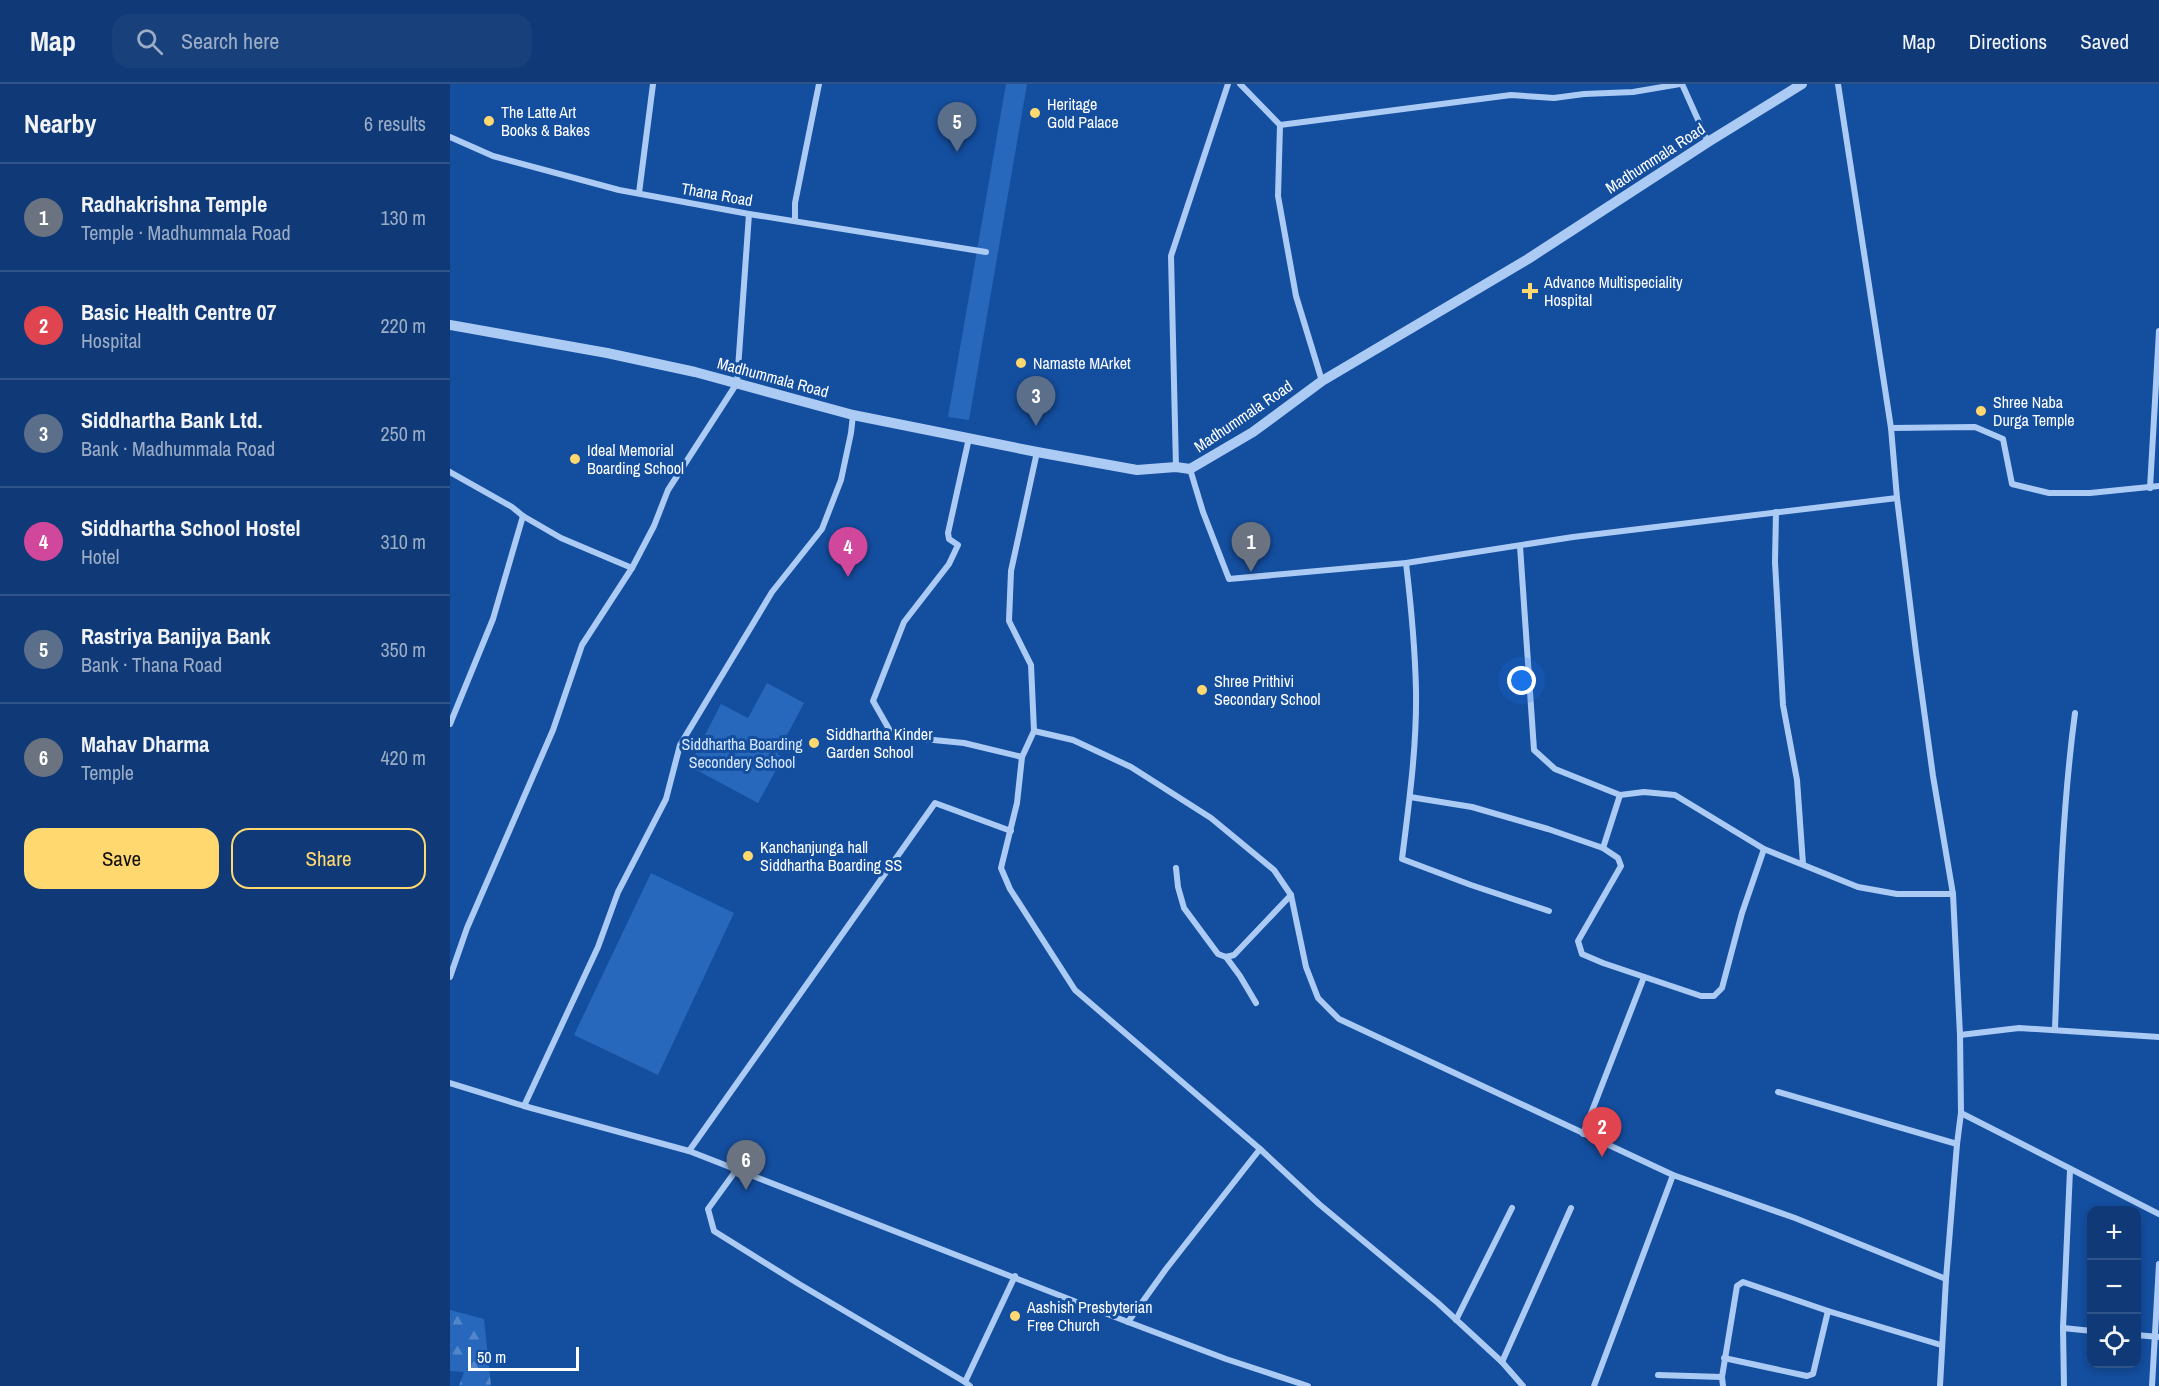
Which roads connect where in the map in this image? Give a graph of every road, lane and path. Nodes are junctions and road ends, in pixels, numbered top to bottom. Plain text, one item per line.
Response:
1 (653, 84) edge
2 (819, 84) edge
3 (1228, 84) edge
4 (1240, 84) edge
5 (1681, 84) edge
6 (1802, 84) edge
7 (1838, 84) edge
8 (1280, 125) junction
9 (450, 137) edge
10 (1708, 142) junction
11 (639, 193) junction
12 (749, 214) junction
13 (795, 221) junction
14 (986, 252) dead end
15 (450, 325) edge
16 (2159, 331) edge
17 (1322, 381) junction
18 (737, 383) junction
19 (853, 415) junction
20 (1891, 428) junction
21 (969, 438) junction
22 (1037, 452) junction
23 (1176, 466) junction
24 (1190, 469) junction
25 (452, 473) edge
26 (450, 481) edge
27 (2159, 486) edge
28 (2150, 488) junction
29 (1897, 498) junction
30 (1776, 512) junction
31 (523, 516) junction
32 (1520, 546) junction
33 (1406, 562) junction
34 (632, 568) junction
35 (2075, 713) dead end
36 (450, 724) edge
37 (1034, 731) junction
38 (1022, 757) junction
39 (1620, 795) junction
40 (1410, 797) junction
41 (1011, 831) junction
42 (1603, 848) junction
43 (1764, 849) junction
44 (1803, 864) junction
45 (1176, 868) dead end
46 (1953, 894) junction
47 (1291, 895) junction
48 (1549, 911) dead end
49 (1226, 957) junction
50 (450, 977) edge
51 (1644, 977) junction
52 (1256, 1003) dead end
53 (2055, 1029) junction
54 (1960, 1035) junction
55 (2159, 1037) edge
56 (450, 1083) edge
57 (1778, 1092) dead end
58 (524, 1106) junction
59 (1961, 1113) junction
60 (1583, 1134) junction
61 (1957, 1143) junction
62 (1260, 1149) junction
63 (689, 1151) junction
64 (737, 1170) junction
65 (2070, 1170) junction
66 (1673, 1176) junction
67 (1512, 1208) dead end
68 (1572, 1208) dead end
69 (2159, 1214) edge
70 (2159, 1264) edge
71 (1015, 1276) junction
72 (1946, 1279) junction
73 (1828, 1311) junction
74 (1456, 1320) junction
75 (1128, 1322) junction
76 (2063, 1328) junction
77 (2087, 1331) edge
78 (2141, 1336) edge
79 (2156, 1337) edge
80 (1941, 1345) junction
81 (1725, 1358) junction
82 (1502, 1362) junction
83 (1659, 1374) dead end
84 (1722, 1377) junction
85 (967, 1384) edge
86 (1308, 1386) edge
87 (1524, 1386) edge
88 (1594, 1386) edge
89 (1723, 1386) edge
90 (1940, 1386) edge
91 (2064, 1386) edge
92 (2152, 1386) edge

1 - 11 street
2 - 13 street
3 - 23 street
4 - 8 street
5 - 8 street
5 - 10 street
6 - 10 street, Madhummala Road
7 - 20 street
8 - 17 street
9 - 11 street, Thana Road
10 - 17 street, Madhummala Road
11 - 12 street, Thana Road
12 - 13 street, Thana Road
12 - 18 street
13 - 14 street, Thana Road
15 - 18 street, Madhummala Road
16 - 28 street
17 - 24 street, Madhummala Road
18 - 19 street, Madhummala Road
18 - 34 street
19 - 21 street, Madhummala Road
19 - 58 street
20 - 28 street
20 - 29 street
21 - 22 street, Madhummala Road
21 - 38 street
22 - 23 street, Madhummala Road
22 - 37 street
23 - 24 street, Madhummala Road
24 - 33 street
25 - 26 street
25 - 31 street
27 - 28 street
29 - 30 street
29 - 46 street
30 - 32 street
30 - 44 street
31 - 34 street
31 - 36 street
32 - 33 street
32 - 39 street
33 - 40 street
34 - 50 street
35 - 53 street
37 - 38 street
37 - 47 street
38 - 41 street
39 - 42 street
39 - 43 street
40 - 42 street
40 - 48 street
41 - 62 street
41 - 63 street
42 - 51 street
43 - 44 street
43 - 51 street
44 - 46 street
45 - 49 street
46 - 54 street
47 - 49 street
47 - 60 street
49 - 52 street
51 - 60 street
53 - 54 street
53 - 55 street
54 - 59 street
56 - 58 street
57 - 61 street
58 - 63 street
59 - 61 street
59 - 65 street
60 - 66 street
61 - 72 street
62 - 74 street
62 - 75 street
63 - 64 street
64 - 71 street
64 - 85 street
65 - 69 street
65 - 76 street
66 - 72 street
66 - 88 street
67 - 74 street
68 - 82 street
70 - 79 street
71 - 75 street
71 - 85 street
72 - 80 street
73 - 80 street
73 - 81 street
73 - 81 street
74 - 82 street
75 - 86 street
76 - 77 street
76 - 91 street
78 - 79 street
79 - 92 street
80 - 90 street
81 - 84 street
82 - 87 street
83 - 84 street
84 - 89 street

